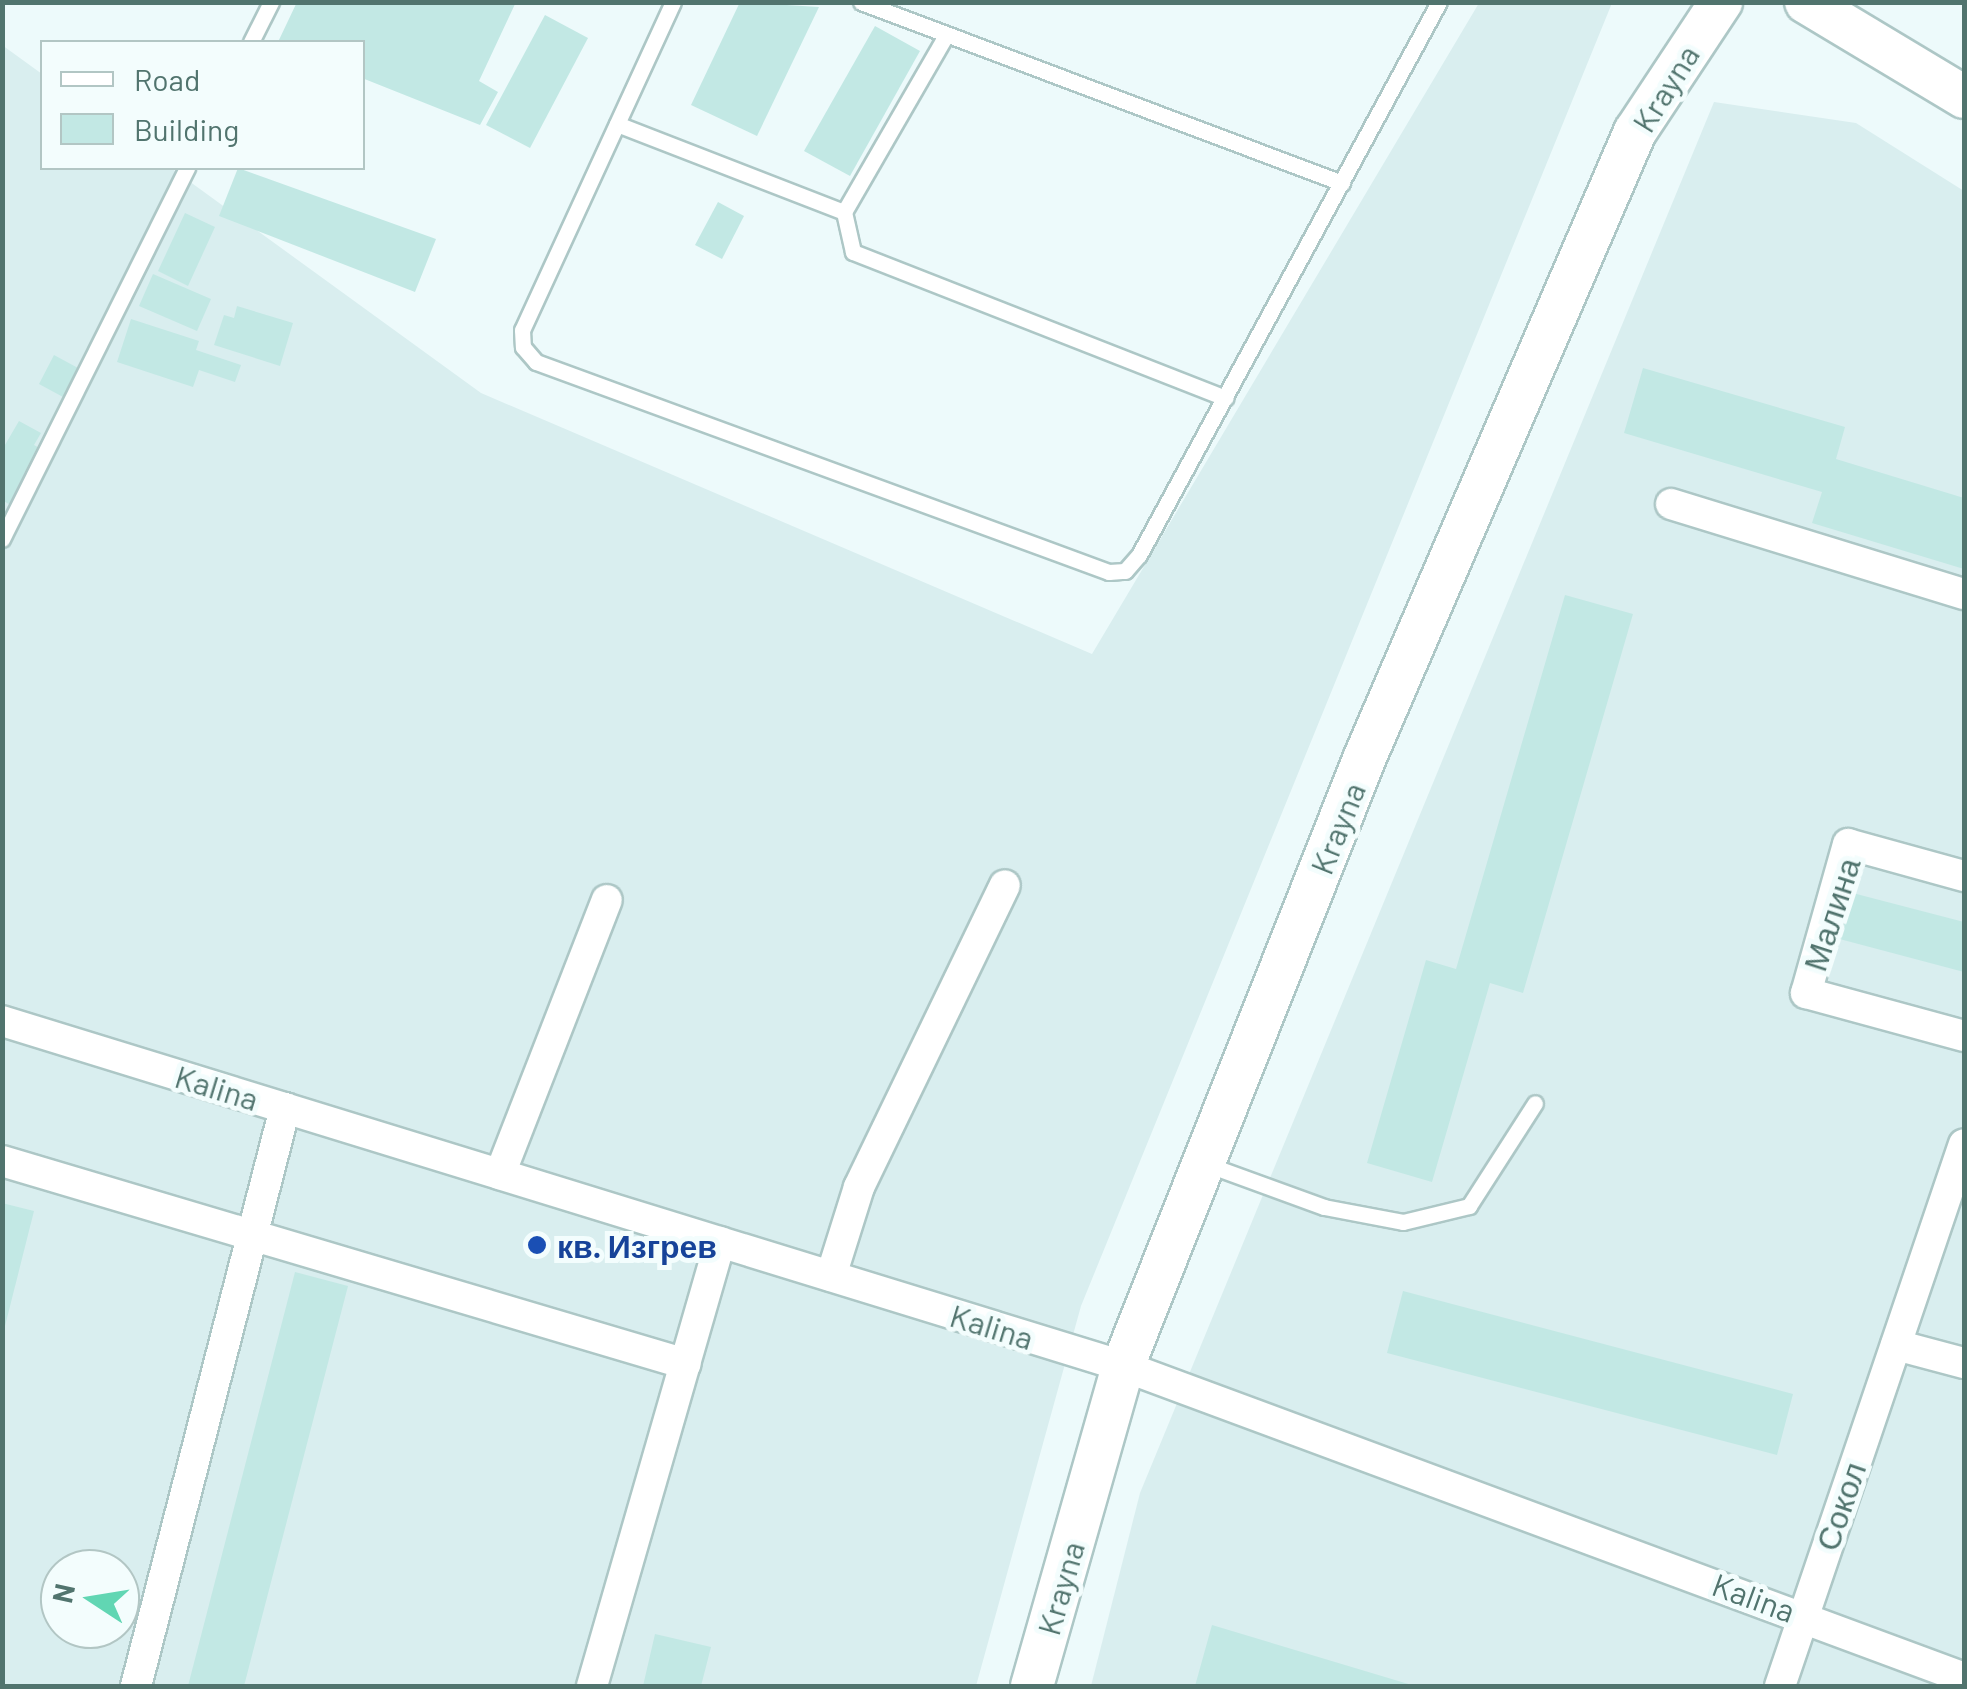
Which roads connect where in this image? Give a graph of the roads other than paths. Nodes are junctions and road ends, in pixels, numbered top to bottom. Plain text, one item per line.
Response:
1 (271, 2) edge
2 (673, 2) edge
3 (862, 2) edge
4 (1438, 2) edge
5 (1720, 2) edge
6 (1806, 2) edge
7 (946, 35) junction
8 (252, 40) edge
9 (1964, 97) edge
10 (617, 124) junction
11 (186, 170) edge
12 (1342, 184) junction
13 (844, 212) junction
14 (1225, 398) junction
15 (1671, 504) dead end
16 (2, 539) edge
17 (1964, 594) edge
18 (1964, 876) edge
19 (1005, 885) dead end
20 (607, 900) dead end
21 (2, 1021) edge
22 (1964, 1036) edge
23 (1536, 1103) dead end
24 (285, 1108) junction
25 (1964, 1144) edge
26 (2, 1161) edge
27 (1204, 1164) junction
28 (500, 1174) junction
29 (253, 1234) junction
30 (720, 1242) junction
31 (831, 1276) junction
32 (1899, 1336) junction
33 (1964, 1363) edge
34 (686, 1364) junction
35 (1123, 1366) junction
36 (1802, 1614) junction
37 (1964, 1678) edge
38 (136, 1686) edge
39 (592, 1686) edge
40 (1032, 1686) edge
41 (1780, 1686) edge

1 - 8 lane
2 - 10 lane
3 - 7 lane
4 - 12 lane
5 - 27 street, Krayna
6 - 9 street
7 - 12 lane
7 - 13 lane
10 - 13 lane
10 - 14 lane
11 - 16 lane
12 - 14 lane
13 - 14 lane
15 - 17 street
18 - 22 street, Малина
19 - 31 street
20 - 28 street
21 - 24 street, Kalina
23 - 27 lane
24 - 28 street, Kalina
24 - 29 street
25 - 32 street, Сокол
26 - 29 street
27 - 35 street, Krayna
28 - 30 street, Kalina
29 - 34 street
29 - 38 street
30 - 31 street, Kalina
30 - 34 street
31 - 35 street, Kalina
32 - 33 street
32 - 36 street, Сокол
34 - 39 street
35 - 36 street, Kalina
35 - 40 street, Krayna
36 - 37 street, Kalina
36 - 41 street, Сокол

